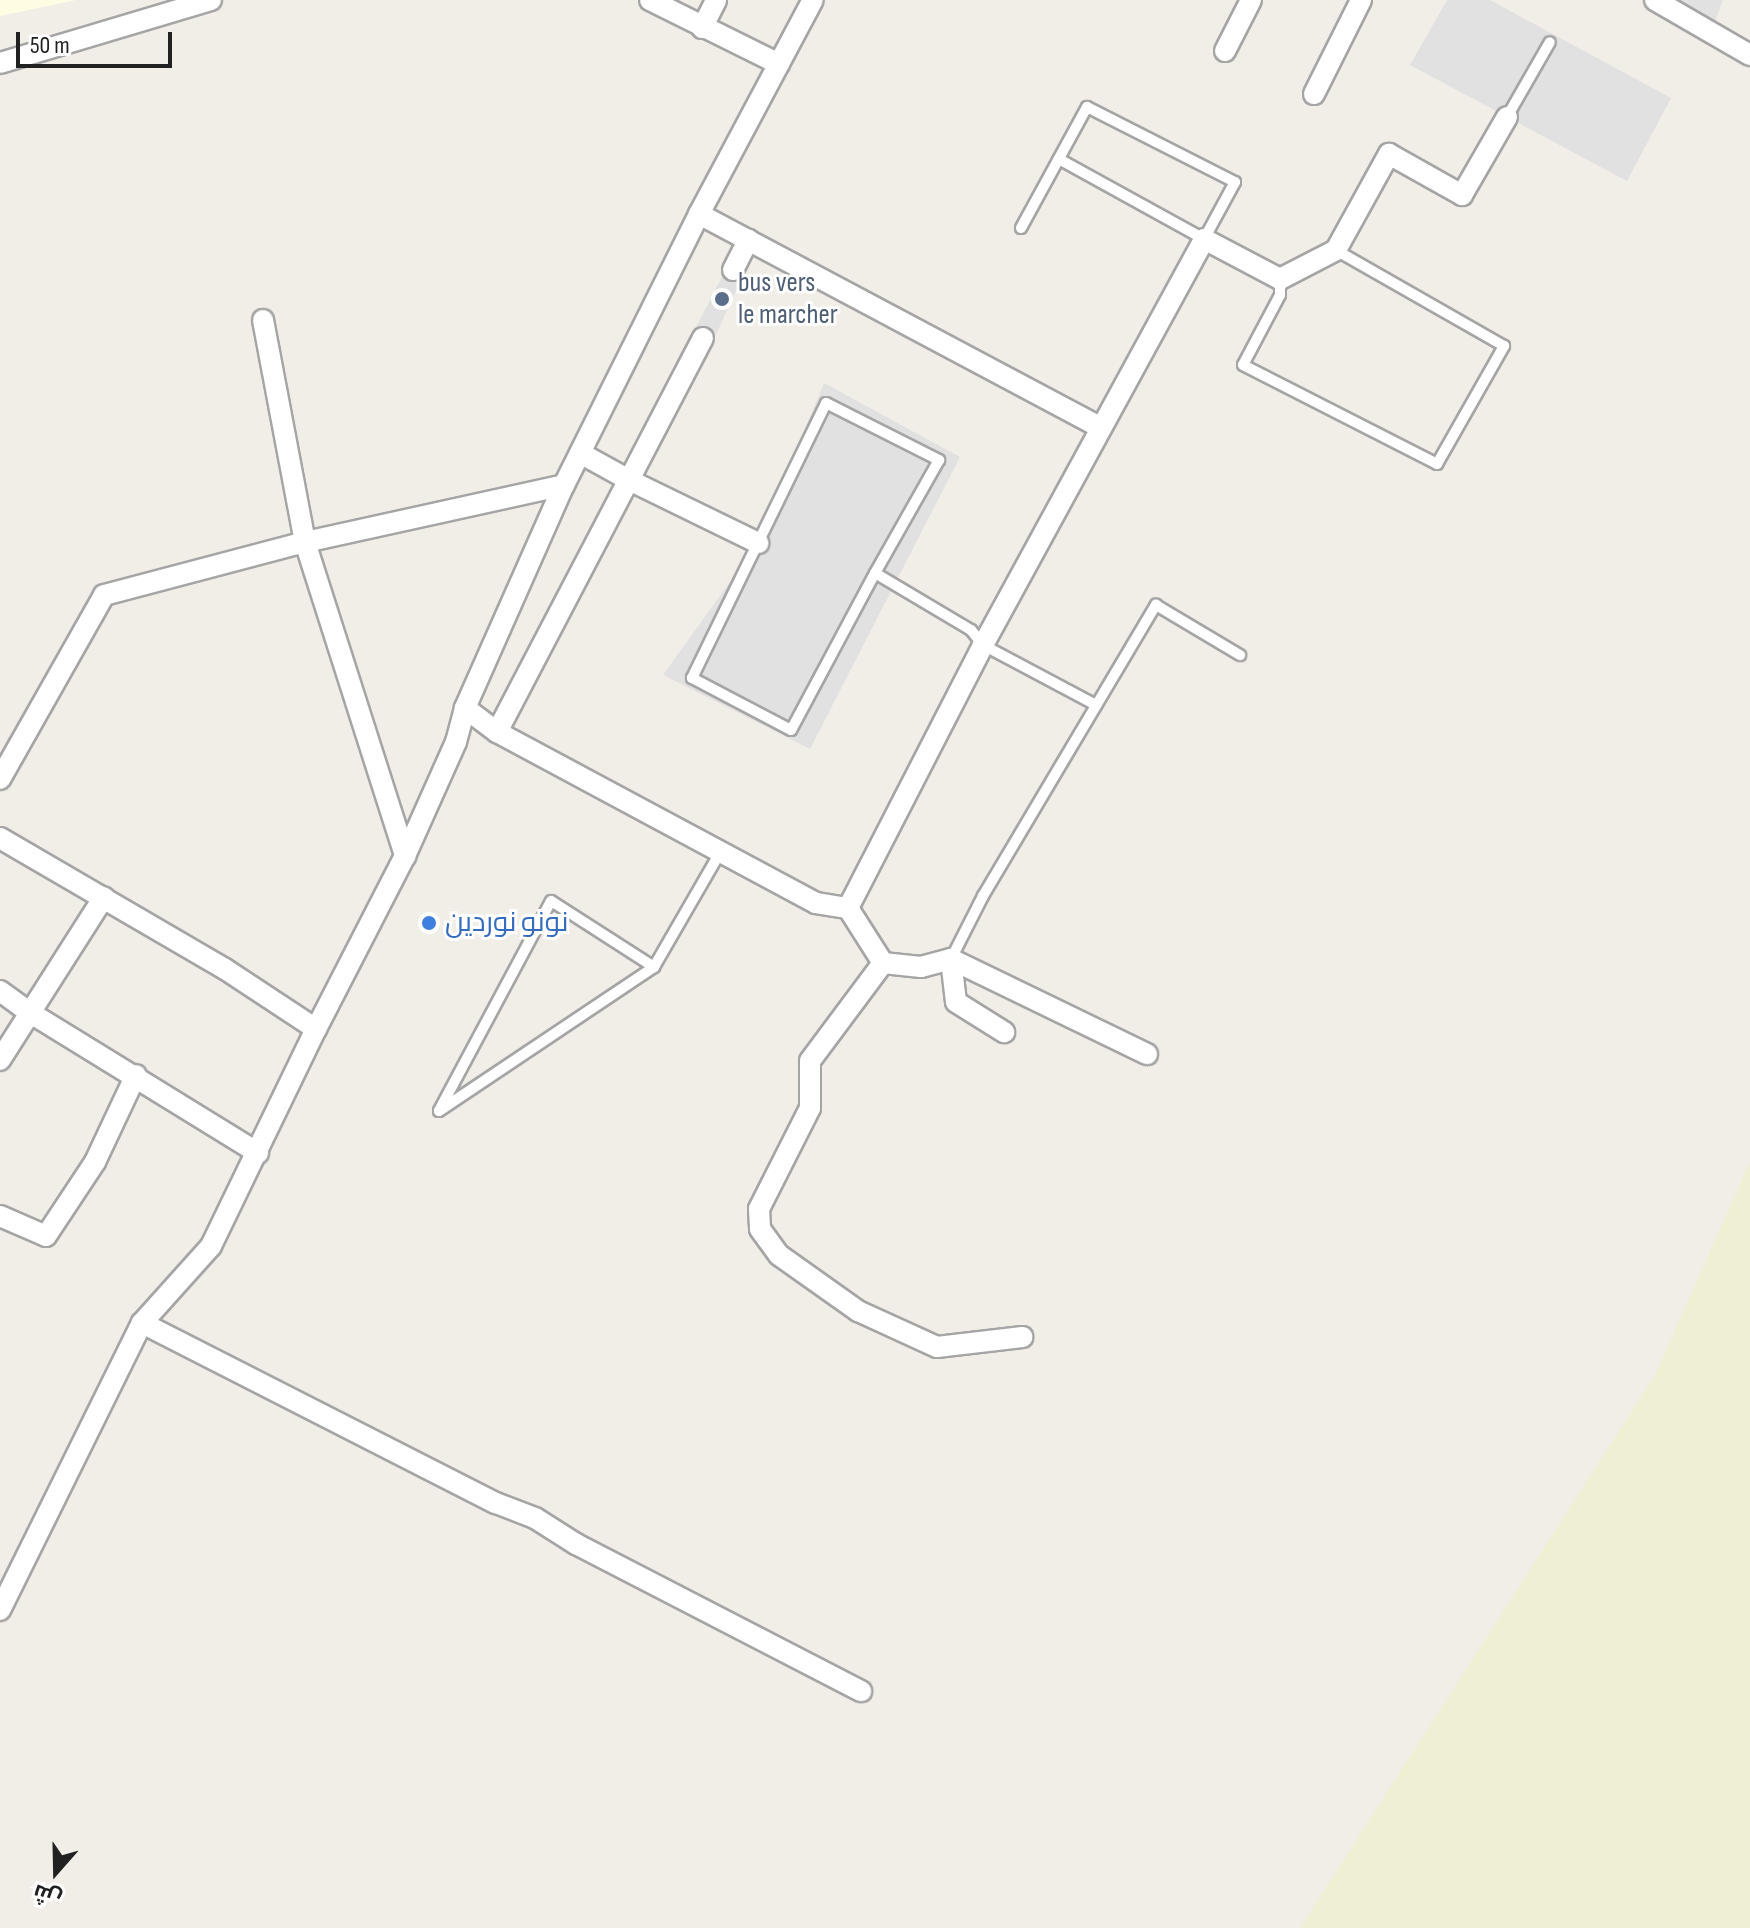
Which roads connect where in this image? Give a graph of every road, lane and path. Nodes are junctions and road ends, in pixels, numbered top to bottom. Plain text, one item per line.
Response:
1 (211, 0) edge
2 (650, 0) edge
3 (716, 0) edge
4 (813, 0) edge
5 (1251, 0) edge
6 (1361, 0) edge
7 (1655, 0) edge
8 (702, 28) junction
9 (1550, 42) dead end
10 (1225, 51) dead end
11 (1750, 55) edge
12 (0, 63) edge
13 (779, 64) junction
14 (1314, 94) dead end
15 (1507, 117) joint
16 (1059, 159) junction
17 (699, 214) junction
18 (1021, 228) dead end
19 (1204, 239) junction
20 (748, 240) junction
21 (1336, 250) junction
22 (733, 270) dead end
23 (1280, 279) junction
24 (263, 320) dead end
25 (703, 338) dead end
26 (1101, 428) junction
27 (580, 453) junction
28 (629, 480) junction
29 (564, 485) junction
30 (305, 542) junction
31 (758, 543) junction
32 (875, 573) junction
33 (983, 645) junction
34 (1240, 655) dead end
35 (1096, 705) junction
36 (465, 708) junction
37 (497, 732) junction
38 (0, 779) edge
39 (0, 838) edge
40 (721, 851) junction
41 (405, 856) junction
42 (104, 897) junction
43 (848, 908) junction
44 (951, 959) junction
45 (883, 963) junction
46 (654, 967) junction
47 (0, 991) edge
48 (29, 1012) junction
49 (316, 1029) junction
50 (1004, 1032) dead end
51 (1147, 1054) dead end
52 (0, 1060) edge
53 (136, 1075) junction
54 (258, 1153) junction
55 (0, 1216) edge
56 (142, 1323) junction
57 (1022, 1337) dead end
58 (0, 1610) edge
59 (861, 1691) dead end

1 - 12 street
2 - 8 street
3 - 8 street
4 - 13 street
5 - 10 street
6 - 14 street
7 - 11 street
8 - 13 street
9 - 15 lane
13 - 17 street
15 - 21 street
16 - 18 lane
16 - 19 lane
16 - 19 lane
17 - 20 street
17 - 27 street
19 - 23 street
19 - 26 street
20 - 22 street
20 - 26 street
21 - 23 street
21 - 23 lane
24 - 30 street
25 - 28 street
26 - 33 street
27 - 28 street
27 - 29 street
28 - 31 street
28 - 37 street
29 - 30 street
29 - 36 street
30 - 38 street
30 - 41 street
31 - 32 lane
31 - 32 lane
32 - 33 lane
33 - 35 lane
33 - 43 street
34 - 35 lane
35 - 44 lane
36 - 37 street
36 - 41 street
37 - 40 street
39 - 42 street
40 - 43 street
40 - 46 lane
41 - 49 street
42 - 48 street
42 - 49 street
43 - 45 street
44 - 45 street
44 - 50 street
44 - 51 street
45 - 57 street
46 - 46 lane
47 - 48 street
48 - 52 street
48 - 53 street
49 - 54 street
53 - 54 street
53 - 55 street
54 - 56 street
56 - 58 street
56 - 59 street

